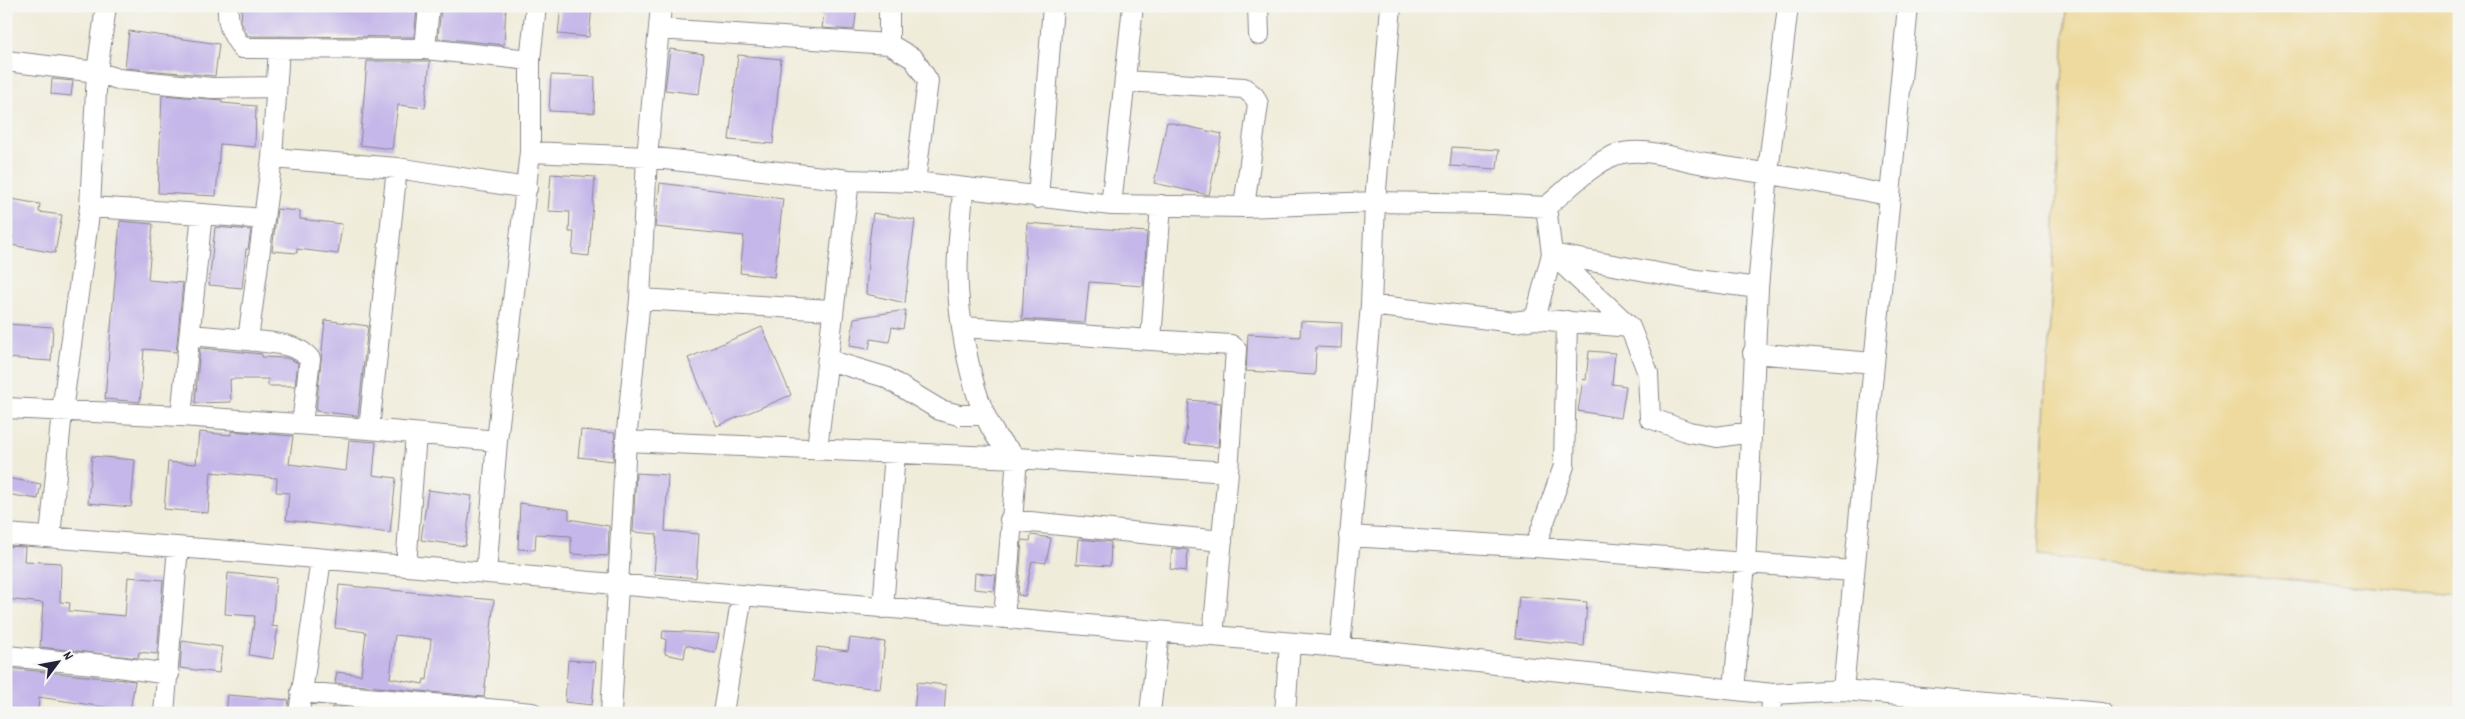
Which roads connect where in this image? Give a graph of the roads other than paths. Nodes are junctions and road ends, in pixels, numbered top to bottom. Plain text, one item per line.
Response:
1 (106, 6) edge
2 (228, 6) edge
3 (429, 6) edge
4 (536, 6) edge
5 (661, 6) edge
6 (889, 6) edge
7 (1053, 6) edge
8 (1133, 6) edge
9 (1258, 6) edge
10 (1391, 6) edge
11 (1788, 6) edge
12 (1908, 6) edge
13 (659, 29) junction
14 (1259, 35) dead end
15 (889, 44) junction
16 (279, 48) junction
17 (426, 49) junction
18 (530, 60) junction
19 (6, 61) edge
20 (97, 72) junction
21 (1125, 81) junction
22 (274, 87) junction
23 (530, 152) junction
24 (647, 157) junction
25 (272, 158) junction
26 (397, 168) junction
27 (1768, 172) junction
28 (849, 180) junction
29 (916, 182) junction
30 (527, 188) junction
31 (963, 188) junction
32 (1888, 195) junction
33 (1038, 198) junction
34 (1375, 202) junction
35 (1111, 205) junction
36 (1161, 205) junction
37 (90, 207) junction
38 (1244, 207) junction
39 (1546, 207) junction
40 (202, 214) junction
41 (264, 219) junction
42 (1552, 254) junction
43 (1758, 288) junction
44 (640, 299) junction
45 (1371, 305) junction
46 (832, 310) junction
47 (1535, 319) junction
48 (1567, 321) junction
49 (964, 327) junction
50 (1630, 327) junction
51 (190, 335) junction
52 (248, 340) junction
53 (1151, 340) junction
54 (1753, 353) junction
55 (828, 360) junction
56 (1874, 363) junction
57 (6, 408) edge
58 (62, 411) junction
59 (985, 415) junction
60 (181, 416) junction
61 (302, 424) junction
62 (369, 429) junction
63 (1750, 432) junction
64 (416, 434) junction
65 (626, 440) junction
66 (497, 441) junction
67 (817, 449) junction
68 (895, 453) junction
69 (1017, 458) junction
70 (1228, 472) junction
71 (1010, 520) junction
72 (6, 534) edge
73 (1349, 536) junction
74 (50, 537) junction
75 (1222, 541) junction
76 (178, 547) junction
77 (1535, 547) junction
78 (321, 559) junction
79 (1745, 564) junction
80 (406, 566) junction
81 (1853, 571) junction
82 (486, 573) junction
83 (619, 585) junction
84 (742, 595) junction
85 (883, 608) junction
86 (1004, 618) junction
87 (1159, 631) junction
88 (1213, 636) junction
89 (1290, 643) junction
90 (1340, 647) junction
91 (6, 656) edge
92 (169, 674) junction
93 (1734, 690) junction
94 (1843, 690) junction
95 (301, 692) junction
96 (1772, 703) edge
97 (425, 708) edge
98 (525, 712) edge
99 (164, 713) edge
100 (299, 713) edge
101 (611, 713) edge
102 (723, 713) edge
103 (1150, 713) edge
104 (1285, 713) edge
105 (2102, 713) edge

1 - 20 street
2 - 16 street
3 - 17 street
4 - 18 street
5 - 13 street
6 - 15 street
7 - 33 street
8 - 21 street
9 - 14 street
10 - 34 street
11 - 27 street
12 - 32 street
13 - 15 street
13 - 24 street
15 - 29 street
16 - 17 street
16 - 22 street
17 - 18 street
18 - 23 street
19 - 20 street
20 - 22 street
20 - 37 street
21 - 35 street
21 - 38 street
22 - 25 street
23 - 24 street
23 - 30 street
24 - 28 street
24 - 44 street
25 - 26 street
25 - 41 street
26 - 30 street
26 - 62 street
27 - 32 street
27 - 39 street
27 - 43 street
28 - 29 street
28 - 46 street
29 - 31 street
30 - 66 street
31 - 33 street
31 - 49 street
32 - 56 street
33 - 35 street
34 - 38 street
34 - 39 street
34 - 45 street
35 - 36 street
36 - 38 street
36 - 53 street
37 - 40 street
37 - 58 street
39 - 42 street
40 - 41 street
40 - 51 street
41 - 52 street
42 - 43 street
42 - 47 street
42 - 50 street
43 - 54 street
44 - 46 street
44 - 65 street
45 - 47 street
45 - 73 street
46 - 55 street
47 - 48 street
48 - 50 street
48 - 77 street
49 - 53 street
49 - 59 street
50 - 63 street
51 - 52 street
51 - 60 street
52 - 61 street
53 - 70 street
54 - 56 street
54 - 63 street
55 - 59 street
55 - 67 street
56 - 81 street
57 - 58 street
58 - 60 street
58 - 74 street
59 - 69 street
60 - 61 street
61 - 62 street
62 - 64 street
63 - 79 street
64 - 66 street
64 - 80 street
65 - 67 street
65 - 83 street
66 - 82 street
67 - 68 street
68 - 69 street
68 - 85 street
69 - 70 street
69 - 71 street
70 - 75 street
71 - 75 street
71 - 86 street
72 - 74 street
73 - 77 street
73 - 90 street
74 - 76 street
75 - 88 street
76 - 78 street
76 - 92 street
77 - 79 street
78 - 80 street
78 - 95 street
79 - 81 street
79 - 93 street
80 - 82 street
81 - 94 street
82 - 83 street
83 - 84 street
83 - 101 street
84 - 85 street
84 - 102 street
85 - 86 street
86 - 87 street
87 - 88 street
87 - 103 street
88 - 89 street
89 - 90 street
89 - 104 street
90 - 93 street
91 - 92 street
92 - 99 street
93 - 96 street
94 - 96 street
94 - 105 street
95 - 97 street
95 - 100 street
97 - 98 street

